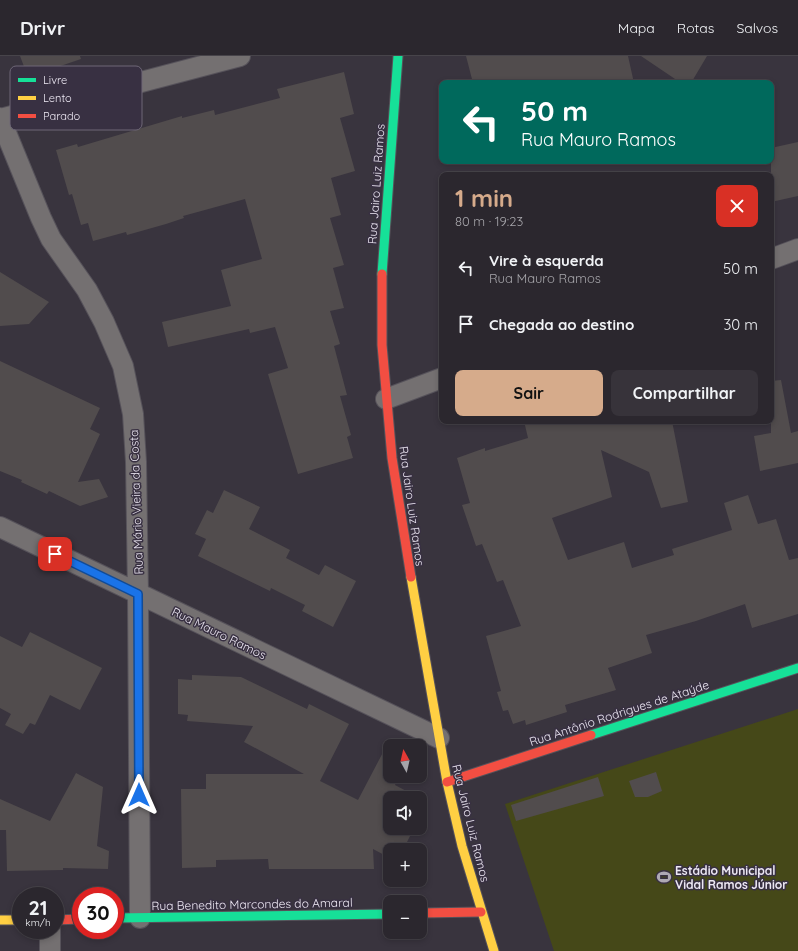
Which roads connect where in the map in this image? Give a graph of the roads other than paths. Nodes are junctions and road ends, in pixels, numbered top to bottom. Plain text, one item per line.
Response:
1 (240, 56) edge
2 (398, 56) edge
3 (142, 82) edge
4 (10, 116) edge
5 (0, 119) edge
6 (798, 249) edge
7 (774, 258) edge
8 (439, 379) edge
9 (386, 398) junction
10 (0, 527) edge
11 (138, 594) junction
12 (798, 668) edge
13 (439, 738) junction
14 (447, 782) junction
15 (482, 912) junction
16 (427, 913) edge
17 (383, 914) edge
18 (124, 918) edge
19 (140, 918) junction
20 (0, 920) edge
21 (12, 920) edge
22 (50, 939) edge
23 (50, 951) edge
24 (494, 951) edge

1 - 3 street
2 - 9 street, Rua Jairo Luiz Ramos
4 - 5 street
5 - 11 street, Rua Mário Vieira da Costa
6 - 7 street
8 - 9 street
9 - 13 street, Rua Jairo Luiz Ramos
10 - 11 street, Rua Mauro Ramos
11 - 13 street, Rua Mauro Ramos
11 - 19 street, Rua Mário Vieira da Costa
12 - 14 street, Rua Antônio Rodrigues de Ataýde
13 - 14 street, Rua Jairo Luiz Ramos
14 - 15 street, Rua Jairo Luiz Ramos
15 - 16 street
15 - 24 street, Rua Jairo Luiz Ramos
17 - 19 street, Rua Benedito Marcondes do Amaral
18 - 19 street, Rua Benedito Marcondes do Amaral
20 - 21 street
22 - 23 street

